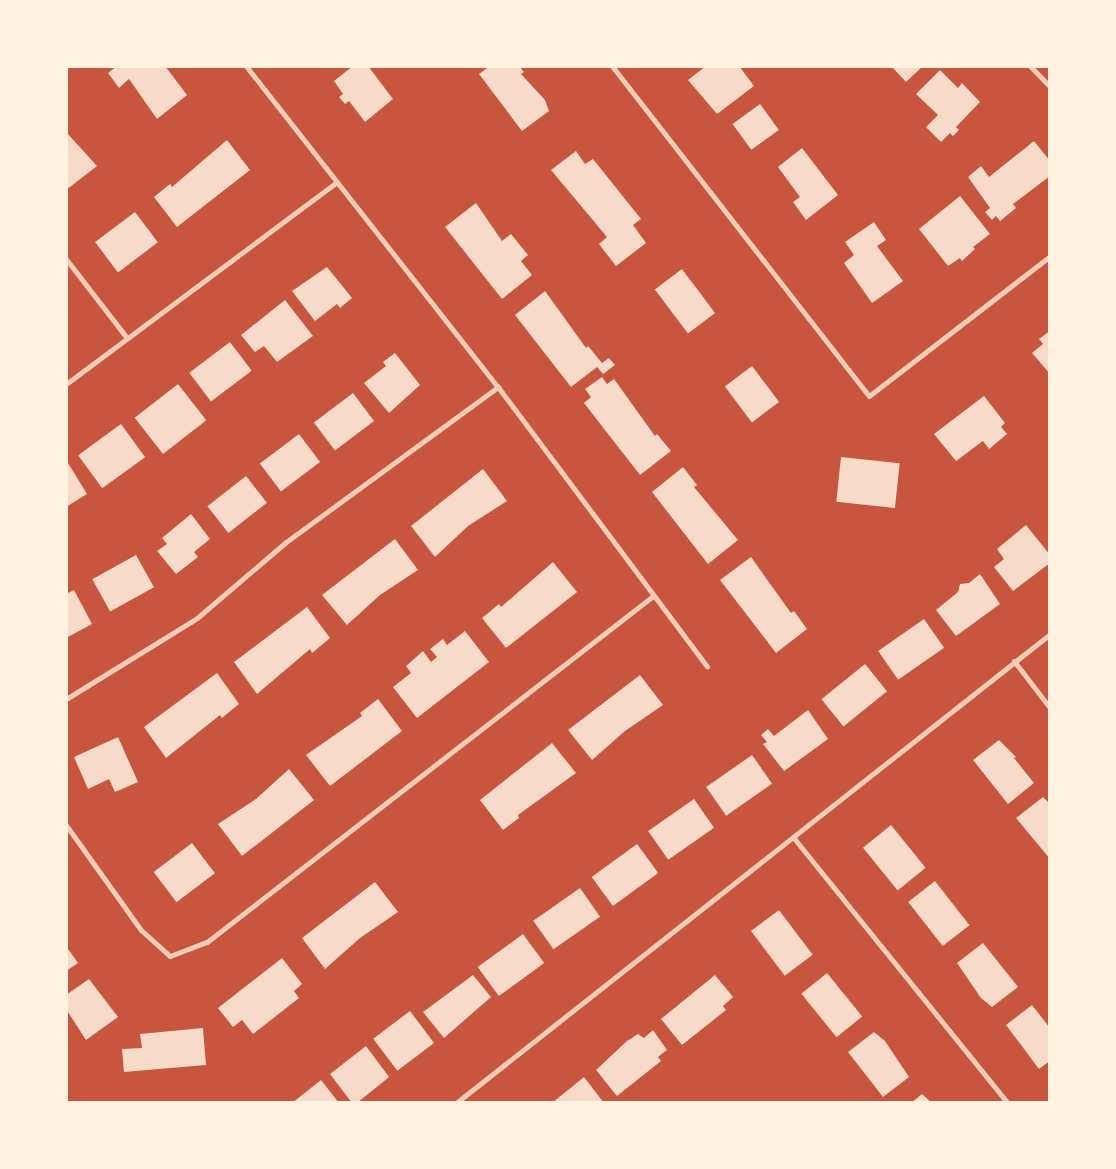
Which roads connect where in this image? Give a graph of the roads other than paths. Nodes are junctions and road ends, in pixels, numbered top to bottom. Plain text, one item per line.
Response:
1 (246, 66) edge
2 (612, 66) edge
3 (1030, 66) edge
4 (1050, 87) edge
5 (336, 183) junction
6 (1050, 256) edge
7 (66, 259) edge
8 (128, 338) junction
9 (66, 384) edge
10 (498, 387) junction
11 (653, 596) junction
12 (1050, 634) edge
13 (1014, 662) junction
14 (707, 666) dead end
15 (66, 699) edge
16 (1050, 708) edge
17 (66, 825) edge
18 (793, 837) junction
19 (456, 1103) edge
20 (1008, 1103) edge

1 - 5 street
2 - 6 street
3 - 4 street
5 - 8 street
5 - 10 street
7 - 8 street
8 - 9 street
10 - 11 street
10 - 15 street
11 - 14 street
11 - 17 street
12 - 13 street
13 - 16 street
13 - 18 street
18 - 19 street
18 - 20 street

